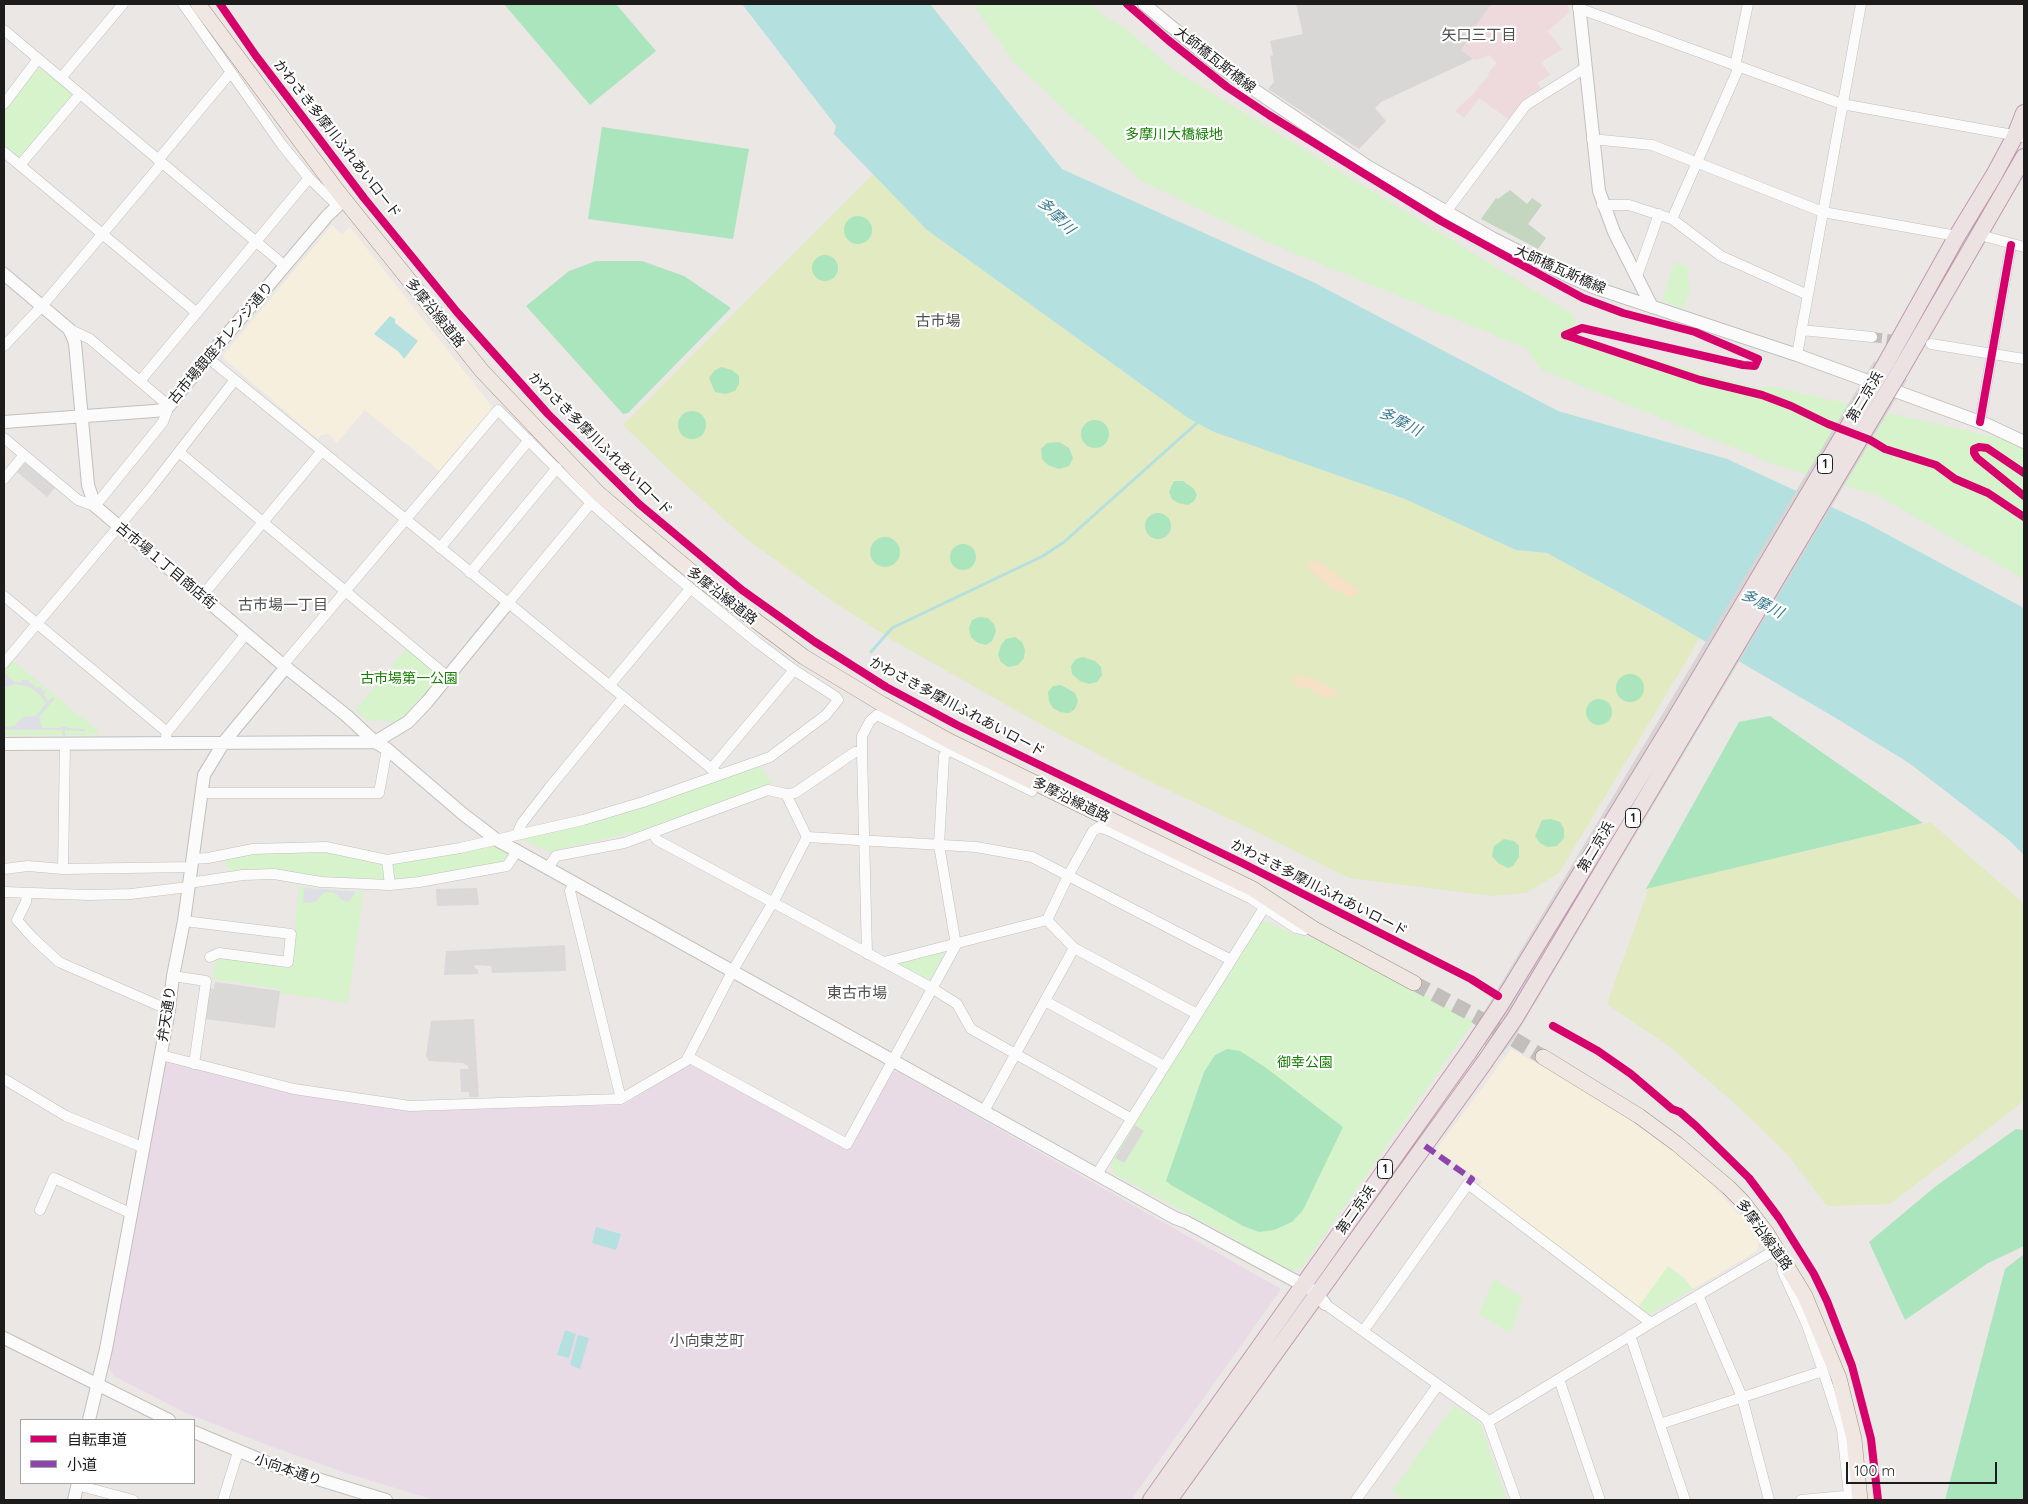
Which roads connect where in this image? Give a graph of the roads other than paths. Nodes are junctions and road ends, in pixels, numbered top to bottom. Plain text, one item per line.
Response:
1 (123, 4) edge
2 (183, 4) edge
3 (198, 4) edge
4 (1144, 4) edge
5 (1748, 4) edge
6 (1861, 4) edge
7 (1578, 6) edge
8 (4, 30) edge
9 (38, 59) junction
10 (1737, 66) junction
11 (1585, 68) junction
12 (231, 72) junction
13 (61, 78) junction
14 (80, 94) junction
15 (4, 104) edge
16 (1842, 104) junction
17 (2024, 112) edge
18 (2020, 136) edge
19 (1592, 139) junction
20 (4, 152) edge
21 (2024, 156) edge
22 (160, 162) junction
23 (1698, 164) junction
24 (20, 165) junction
25 (310, 178) junction
26 (341, 203) junction
27 (1602, 205) junction
28 (1446, 212) junction
29 (1823, 212) junction
30 (1659, 214) junction
31 (1672, 219) junction
32 (102, 234) junction
33 (1980, 235) junction
34 (1957, 236) junction
35 (256, 242) junction
36 (2011, 245) junction
37 (2024, 247) edge
38 (285, 266) junction
39 (4, 274) edge
40 (1637, 276) junction
41 (1808, 295) junction
42 (42, 306) junction
43 (1652, 307) junction
44 (197, 313) junction
45 (69, 329) junction
46 (1801, 330) junction
47 (1872, 337) tunnel mouth
48 (1931, 344) dead end
49 (4, 346) edge
50 (1993, 353) junction
51 (1797, 355) junction
52 (208, 358) junction
53 (2024, 359) edge
54 (1893, 367) junction
55 (140, 381) junction
56 (234, 381) junction
57 (169, 406) junction
58 (82, 417) junction
59 (4, 421) edge
60 (1980, 422) junction
61 (4, 438) edge
62 (529, 440) junction
63 (2024, 442) edge
64 (179, 452) junction
65 (321, 452) junction
66 (24, 455) junction
67 (557, 468) junction
68 (4, 479) edge
69 (591, 503) junction
70 (95, 506) junction
71 (405, 520) junction
72 (263, 522) junction
73 (119, 526) junction
74 (440, 548) junction
75 (470, 573) junction
76 (690, 589) junction
77 (345, 591) junction
78 (4, 596) edge
79 (202, 596) junction
80 (508, 603) junction
81 (37, 622) junction
82 (246, 634) junction
83 (4, 663) edge
84 (284, 666) junction
85 (794, 670) junction
86 (448, 677) junction
87 (609, 686) junction
88 (623, 698) junction
89 (166, 737) junction
90 (224, 742) junction
91 (375, 742) junction
92 (4, 744) edge
93 (65, 744) junction
94 (387, 749) junction
95 (948, 750) junction
96 (862, 752) junction
97 (714, 772) junction
98 (1032, 791) dead end
99 (201, 793) junction
100 (786, 794) junction
101 (653, 832) junction
102 (517, 834) junction
103 (807, 837) junction
104 (497, 840) junction
105 (863, 840) junction
106 (939, 845) junction
107 (517, 851) junction
108 (387, 860) junction
109 (191, 863) junction
110 (548, 868) junction
111 (4, 869) edge
112 (63, 869) junction
113 (1068, 876) junction
114 (574, 883) junction
115 (189, 884) junction
116 (390, 885) junction
117 (4, 892) edge
118 (27, 893) junction
119 (773, 902) junction
120 (1264, 908) junction
121 (1047, 920) junction
122 (184, 921) junction
123 (1310, 926) junction
124 (956, 945) junction
125 (1074, 948) junction
126 (867, 954) junction
127 (210, 957) dead end
128 (1231, 960) junction
129 (884, 962) junction
130 (734, 970) junction
131 (173, 976) junction
132 (1414, 983) tunnel mouth
133 (932, 988) junction
134 (1045, 1001) junction
135 (169, 1010) junction
136 (1197, 1014) junction
137 (1016, 1054) junction
138 (161, 1055) junction
139 (688, 1057) junction
140 (1543, 1057) tunnel mouth
141 (892, 1060) junction
142 (194, 1064) junction
143 (1164, 1066) junction
144 (5, 1084) edge
145 (621, 1099) junction
146 (984, 1112) junction
147 (1132, 1119) junction
148 (142, 1147) junction
149 (1096, 1174) junction
150 (40, 1210) dead end
151 (130, 1212) junction
152 (1777, 1248) junction
153 (1311, 1295) junction
154 (1698, 1295) junction
155 (1650, 1323) junction
156 (1364, 1330) junction
157 (1630, 1336) junction
158 (4, 1338) edge
159 (1823, 1372) junction
160 (1560, 1379) junction
161 (97, 1384) junction
162 (1438, 1385) junction
163 (1742, 1397) junction
164 (89, 1419) edge
165 (167, 1419) edge
166 (1488, 1422) junction
167 (1660, 1424) junction
168 (195, 1432) edge
169 (238, 1452) junction
170 (77, 1484) edge
171 (1856, 1496) edge
172 (74, 1500) edge
173 (133, 1500) edge
174 (223, 1500) edge
175 (384, 1500) edge
176 (1151, 1500) edge
177 (1169, 1500) edge
178 (1356, 1500) edge
179 (1516, 1500) edge
180 (1600, 1500) edge
181 (1685, 1500) edge
182 (1769, 1500) edge
183 (1802, 1500) edge

1 - 13 street
2 - 12 street
3 - 26 main road, 多摩沿線道路
4 - 28 street, 大師橋瓦斯橋線
5 - 10 street
6 - 16 street
7 - 10 street
7 - 11 street
8 - 9 street
9 - 13 street
9 - 15 street
10 - 16 street
10 - 23 street
11 - 19 street
11 - 28 street
12 - 22 street
12 - 25 street
13 - 14 street
14 - 22 street
14 - 24 street
16 - 18 street
16 - 29 street
17 - 18 highway, 第二京浜 / 1
18 - 34 highway, 第二京浜 / 1
19 - 23 street
19 - 27 street
20 - 24 street
21 - 33 highway, 第二京浜 / 1
22 - 32 street
22 - 35 street
23 - 29 street
23 - 31 street
24 - 32 street
25 - 26 street
25 - 35 street
26 - 38 street, 古市場銀座オレンジ通り
26 - 123 main road, 多摩沿線道路
27 - 30 street
27 - 40 street
28 - 43 street, 大師橋瓦斯橋線
29 - 34 street
29 - 41 street
30 - 31 street
30 - 40 street
31 - 41 street
32 - 42 street
32 - 44 street
33 - 36 street
33 - 54 highway, 第二京浜 / 1
34 - 54 highway, 第二京浜 / 1
35 - 38 street
35 - 44 street
36 - 37 street
36 - 50 street
38 - 52 street, 古市場銀座オレンジ通り
39 - 42 street
40 - 43 street
41 - 46 street
42 - 45 street
42 - 49 street
43 - 51 street, 大師橋瓦斯橋線
44 - 55 street
45 - 55 street
45 - 58 street
46 - 47 street
46 - 51 street
48 - 50 street
50 - 53 street
50 - 60 street
51 - 60 street, 大師橋瓦斯橋線
52 - 56 street
52 - 57 street, 古市場銀座オレンジ通り
54 - 153 highway, 第二京浜 / 1, bridge
54 - 153 highway, 第二京浜 / 1, bridge
55 - 57 street
56 - 64 street
56 - 65 street
57 - 58 street, 古市場銀座オレンジ通り
57 - 70 street
58 - 59 street, 古市場銀座オレンジ通り
58 - 70 street
60 - 63 street, 大師橋瓦斯橋線
61 - 66 street
62 - 67 street
62 - 71 street
62 - 74 street
64 - 72 street
64 - 73 street
65 - 71 street
65 - 72 street
66 - 68 street
66 - 70 street
67 - 69 street
67 - 75 street
69 - 76 street
69 - 80 street
70 - 73 street, 古市場１丁目商店街
71 - 74 street
71 - 77 street
72 - 77 street
72 - 79 street
73 - 79 street, 古市場１丁目商店街
73 - 81 street
74 - 75 street
75 - 80 street
76 - 85 street
76 - 87 street
77 - 84 street
77 - 86 street
78 - 81 street
79 - 82 street, 古市場１丁目商店街
80 - 86 street
80 - 87 street
81 - 83 street
81 - 89 street
82 - 84 street, 古市場１丁目商店街
82 - 89 street
84 - 90 street, 弁天通り
84 - 91 street, 古市場１丁目商店街
85 - 97 street
85 - 97 street
86 - 91 street
87 - 88 street
88 - 97 street
88 - 102 street
89 - 90 street
89 - 93 street
90 - 91 street
90 - 99 street, 弁天通り
91 - 94 street, 古市場１丁目商店街
92 - 93 street
93 - 112 street
94 - 99 street
94 - 104 street, 古市場１丁目商店街
95 - 96 street
95 - 98 street
95 - 106 street
96 - 100 street
96 - 105 street
97 - 102 street
99 - 109 street, 弁天通り
100 - 101 street
100 - 103 street
101 - 110 street
101 - 119 street
102 - 104 street
103 - 105 street
103 - 119 street
104 - 107 street, 古市場１丁目商店街
104 - 108 street
105 - 106 street
105 - 126 street
106 - 113 street
106 - 124 street
107 - 110 street, 古市場１丁目商店街
107 - 116 street
108 - 109 street
108 - 116 street
109 - 112 street
109 - 115 street, 弁天通り
110 - 114 street, 古市場１丁目商店街
111 - 112 street
113 - 120 street
113 - 121 street
113 - 128 street
114 - 130 street, 古市場１丁目商店街
114 - 145 street
115 - 116 street
115 - 118 street
115 - 122 street, 弁天通り
117 - 118 street
118 - 135 street
119 - 126 street
119 - 130 street
120 - 123 street
120 - 128 street
121 - 124 street
121 - 125 street
122 - 127 street
122 - 131 street, 弁天通り
123 - 132 main road, 多摩沿線道路
124 - 129 street
124 - 133 street
125 - 134 street
125 - 136 street
126 - 129 street
128 - 136 street
129 - 133 street
130 - 139 street
130 - 141 street, 古市場１丁目商店街
131 - 135 street, 弁天通り
131 - 142 street
133 - 137 street
133 - 141 street
134 - 137 street
134 - 143 street
135 - 138 street, 弁天通り
136 - 143 street
137 - 146 street
137 - 147 street
138 - 142 street
138 - 148 street, 弁天通り
139 - 141 street
139 - 145 street
140 - 152 main road, 多摩沿線道路
141 - 146 street, 古市場１丁目商店街
142 - 145 street
143 - 147 street
144 - 148 street
146 - 149 street, 古市場１丁目商店街
147 - 149 street
148 - 151 street, 弁天通り
149 - 153 street, 古市場１丁目商店街
150 - 151 street
151 - 161 street, 弁天通り
152 - 154 street
152 - 159 street
152 - 171 main road, 多摩沿線道路
153 - 156 street
153 - 176 highway, 第二京浜 / 1
153 - 177 highway, 第二京浜 / 1
154 - 155 street
154 - 163 street
155 - 156 street
155 - 157 street
156 - 162 street
157 - 160 street
157 - 167 street
158 - 161 street
159 - 163 street
159 - 171 street
160 - 166 street
160 - 180 street
161 - 164 street, 弁天通り
161 - 165 street
162 - 166 street
162 - 178 street
163 - 167 street
163 - 182 street
166 - 179 street
167 - 181 street
168 - 169 street, 小向本通り
169 - 174 street
169 - 175 street, 小向本通り
170 - 172 street
170 - 173 street
171 - 183 street

